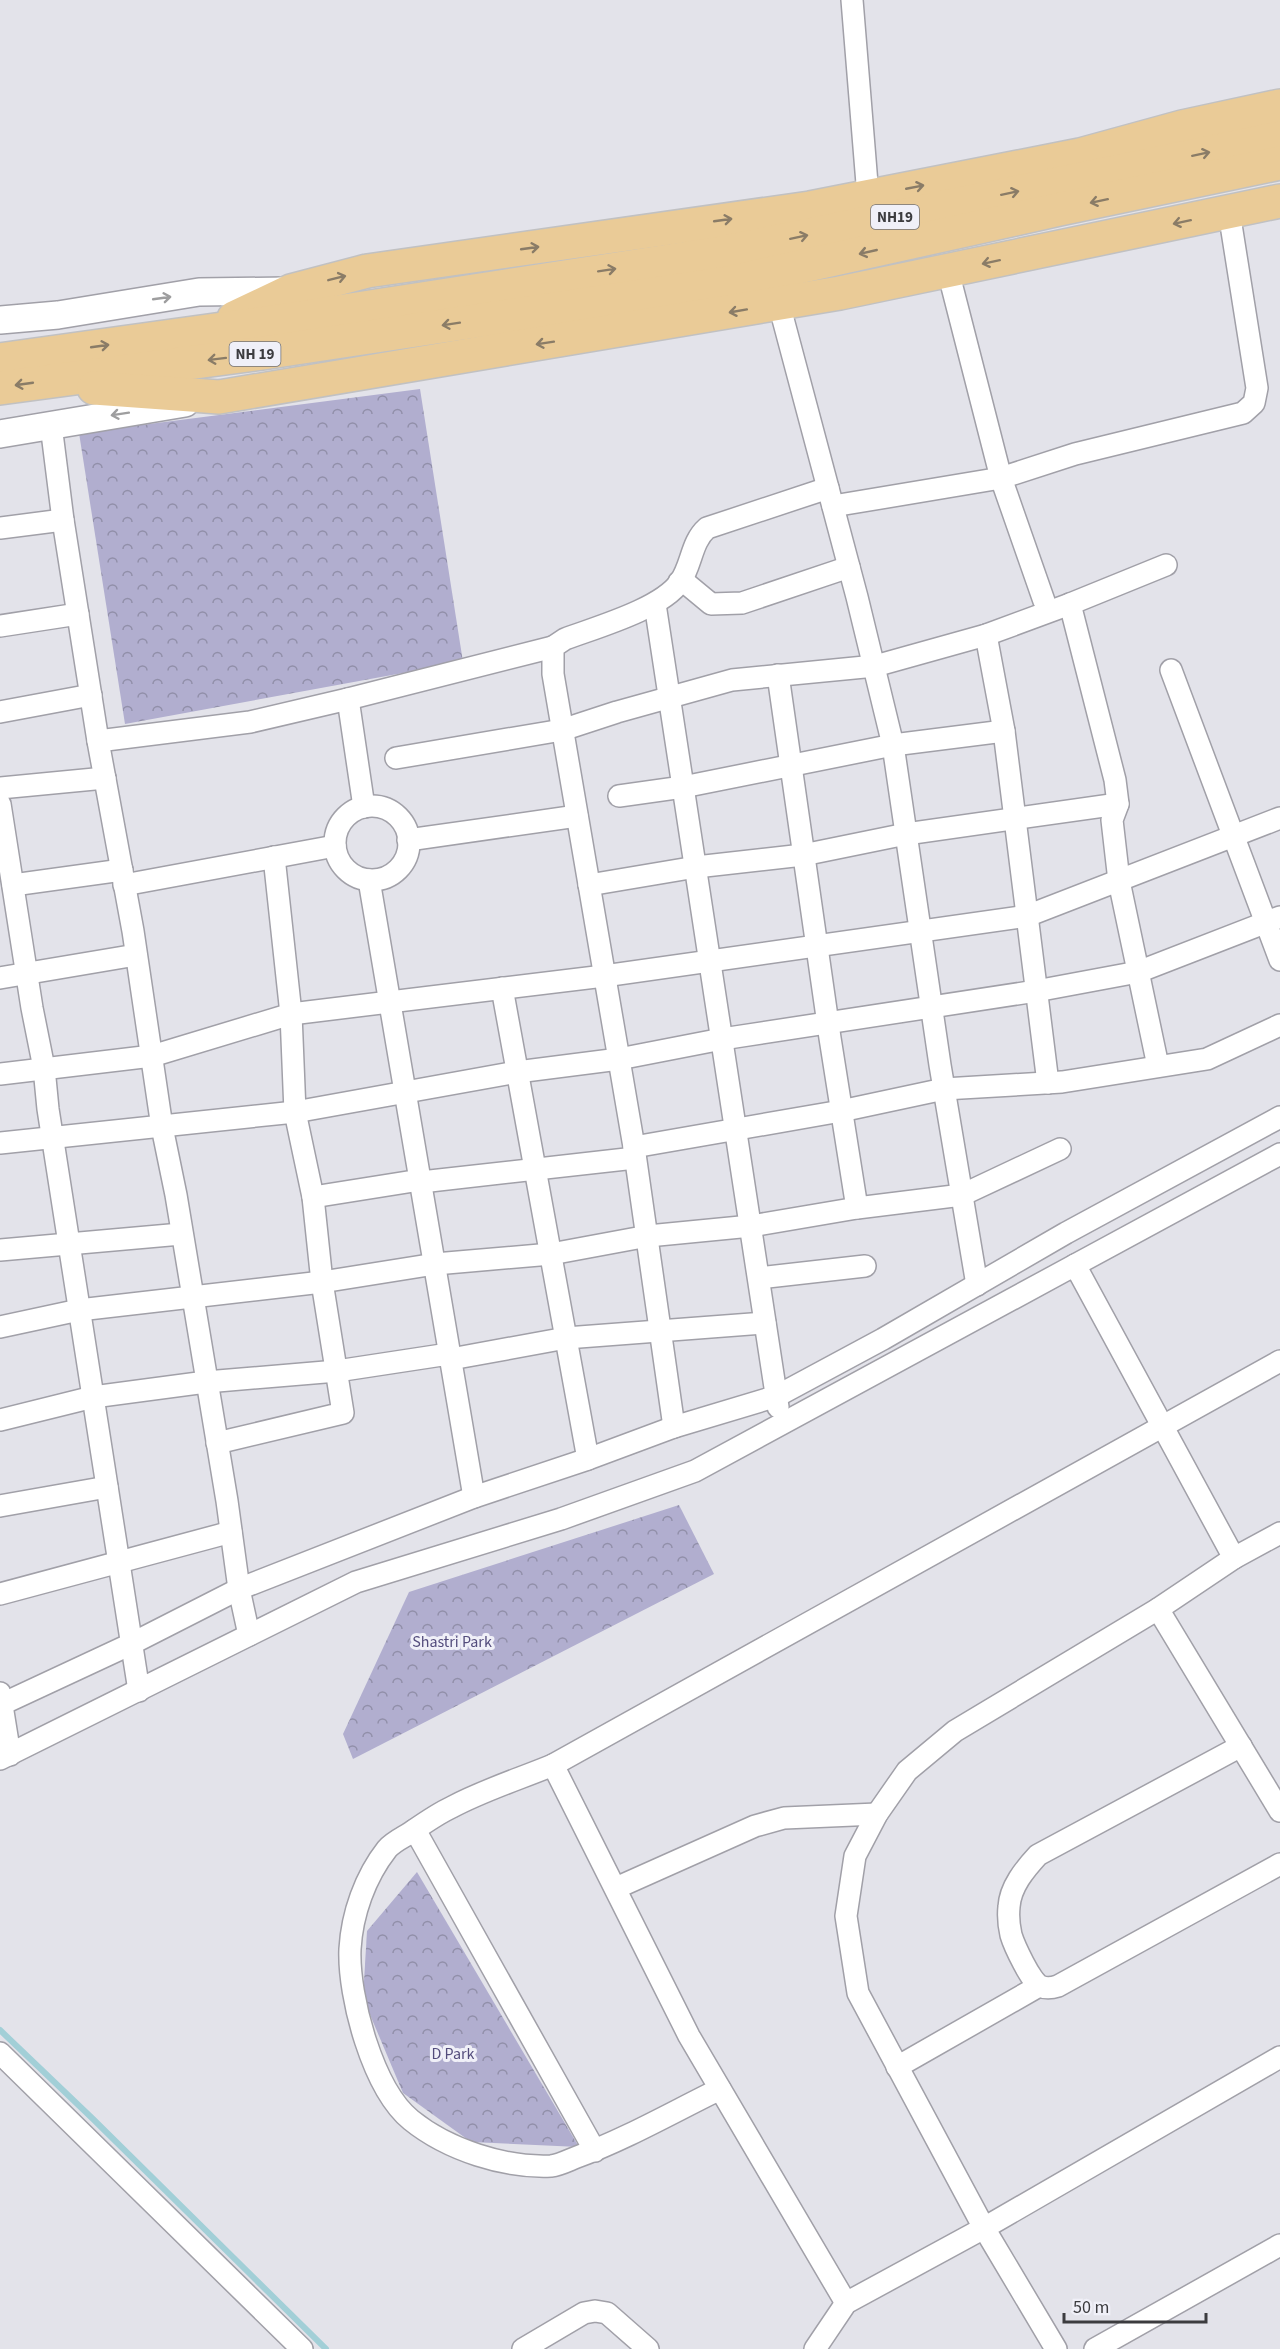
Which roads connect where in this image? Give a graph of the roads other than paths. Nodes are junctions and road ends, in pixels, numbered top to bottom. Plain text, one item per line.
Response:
1 (852, 0) edge
2 (1280, 106) edge
3 (1280, 138) edge
4 (1280, 163) edge
5 (868, 196) junction
6 (1280, 201) edge
7 (1229, 212) junction
8 (948, 271) junction
9 (291, 291) junction
10 (508, 301) junction
11 (779, 304) junction
12 (0, 320) edge
13 (206, 331) junction
14 (0, 360) edge
15 (67, 378) junction
16 (0, 388) edge
17 (219, 397) junction
18 (51, 425) junction
19 (0, 434) edge
20 (1001, 478) junction
21 (831, 497) junction
22 (63, 520) junction
23 (0, 528) edge
24 (1166, 566) dead end
25 (849, 567) junction
26 (681, 581) junction
27 (1044, 601) dead end
28 (655, 604) junction
29 (1070, 604) junction
30 (78, 614) junction
31 (0, 626) edge
32 (986, 635) junction
33 (553, 647) junction
34 (875, 666) junction
35 (1171, 670) dead end
36 (778, 675) junction
37 (91, 695) junction
38 (669, 698) junction
39 (348, 699) junction
40 (0, 712) edge
41 (562, 730) junction
42 (1004, 731) junction
43 (98, 741) junction
44 (892, 745) junction
45 (396, 758) dead end
46 (790, 765) junction
47 (105, 778) junction
48 (684, 787) junction
49 (0, 788) edge
50 (619, 796) dead end
51 (1118, 804) junction
52 (0, 805) edge
53 (364, 807) junction
54 (577, 816) junction
55 (1015, 818) junction
56 (1280, 818) edge
57 (906, 834) junction
58 (1233, 835) junction
59 (408, 840) junction
60 (335, 846) junction
61 (803, 855) junction
62 (274, 857) junction
63 (696, 867) junction
64 (123, 878) junction
65 (369, 880) junction
66 (1119, 881) junction
67 (589, 885) junction
68 (9, 891) edge
69 (1027, 916) junction
70 (1273, 920) edge
71 (921, 930) junction
72 (816, 945) junction
73 (136, 955) junction
74 (1280, 960) edge
75 (710, 961) junction
76 (1138, 972) junction
77 (27, 975) junction
78 (604, 976) junction
79 (0, 978) edge
80 (502, 988) junction
81 (1036, 991) junction
82 (390, 1002) junction
83 (932, 1007) junction
84 (291, 1014) junction
85 (828, 1024) junction
86 (1280, 1025) edge
87 (722, 1039) junction
88 (152, 1056) junction
89 (619, 1059) junction
90 (1158, 1066) junction
91 (44, 1068) junction
92 (517, 1072) junction
93 (0, 1074) edge
94 (1048, 1083) junction
95 (944, 1089) junction
96 (405, 1092) junction
97 (841, 1111) junction
98 (295, 1112) junction
99 (1280, 1117) edge
100 (162, 1127) junction
101 (736, 1129) junction
102 (52, 1137) junction
103 (0, 1143) edge
104 (1060, 1149) dead end
105 (635, 1153) junction
106 (1280, 1154) edge
107 (535, 1170) junction
108 (421, 1182) junction
109 (962, 1195) junction
110 (313, 1197) junction
111 (857, 1208) junction
112 (751, 1226) junction
113 (181, 1234) junction
114 (648, 1236) junction
115 (69, 1243) junction
116 (0, 1250) edge
117 (550, 1254) junction
118 (435, 1264) junction
119 (1075, 1265) junction
120 (865, 1266) dead end
121 (759, 1278) junction
122 (322, 1282) junction
123 (977, 1285) junction
124 (191, 1297) junction
125 (79, 1310) junction
126 (765, 1323) junction
127 (0, 1326) edge
128 (661, 1330) junction
129 (566, 1338) junction
130 (451, 1359) junction
131 (1280, 1361) edge
132 (337, 1371) junction
133 (206, 1382) junction
134 (777, 1396) junction
135 (93, 1397) junction
136 (0, 1420) edge
137 (780, 1425) junction
138 (1162, 1426) junction
139 (674, 1427) junction
140 (217, 1443) junction
141 (588, 1459) junction
142 (106, 1487) junction
143 (474, 1497) junction
144 (0, 1506) edge
145 (231, 1532) junction
146 (1280, 1533) edge
147 (1234, 1558) junction
148 (118, 1563) junction
149 (239, 1589) junction
150 (0, 1594) edge
151 (1158, 1609) junction
152 (249, 1635) junction
153 (131, 1644) junction
154 (138, 1691) junction
155 (1, 1701) edge
156 (1241, 1746) junction
157 (5, 1757) edge
158 (553, 1765) junction
159 (1280, 1811) edge
160 (877, 1814) junction
161 (415, 1830) junction
162 (1280, 1864) edge
163 (616, 1888) junction
164 (1038, 1986) junction
165 (0, 2053) edge
166 (1280, 2057) edge
167 (897, 2067) junction
168 (720, 2089) junction
169 (595, 2151) junction
170 (984, 2228) junction
171 (1280, 2245) edge
172 (846, 2303) junction
173 (302, 2349) edge
174 (523, 2349) edge
175 (648, 2349) edge
176 (815, 2349) edge
177 (1056, 2349) edge
178 (1095, 2349) edge

1 - 5 street
5 -> 2 highway
10 -> 3 highway, NH19
4 -> 10 highway, NH 19
9 -> 5 highway
6 - 7 highway
7 -> 8 highway
7 - 20 street
8 - 11 highway
8 - 20 street
12 -> 9 street
9 - 13 highway
10 - 13 highway, NH19
10 -> 15 highway, NH 19
11 -> 17 highway
11 - 21 street
14 -> 13 highway, NH19
15 -> 16 highway, NH 19
15 - 17 highway
17 -> 18 street
18 - 19 street
18 - 22 street
20 - 21 street
20 - 27 street
21 - 25 street
21 - 26 street
22 - 23 street
22 - 30 street
24 - 29 street
25 - 26 street
25 - 34 street
26 - 28 street
28 - 33 street
28 - 38 street
29 - 32 street
29 - 51 street
30 - 31 street
30 - 37 street
32 - 34 street
32 - 42 street
33 - 39 street
33 - 41 street
34 - 36 street
34 - 44 street
35 - 58 street
36 - 38 street
36 - 46 street
37 - 40 street
37 - 43 street
38 - 41 street
38 - 48 street
39 - 43 street
39 - 53 street
41 - 45 street
41 - 54 street
42 - 44 street
42 - 55 street
43 - 47 street
44 - 46 street
44 - 57 street
46 - 48 street
46 - 61 street
47 - 49 street
47 - 64 street
48 - 50 street
48 - 63 street
51 - 55 street
51 - 66 street
52 - 68 street
53 - 59 street
53 - 60 street
54 - 59 street
54 - 67 street
55 - 57 street
55 - 69 street
56 - 58 street
57 - 61 street
57 - 71 street
58 - 66 street
58 - 70 street
59 - 65 street
60 - 62 street
60 - 65 street
61 - 63 street
61 - 72 street
62 - 64 street
62 - 84 street
63 - 67 street
63 - 75 street
64 - 68 street
64 - 73 street
65 - 82 street
66 - 69 street
66 - 76 street
67 - 78 street
68 - 77 street
69 - 71 street
69 - 81 street
70 - 74 street
70 - 76 street
71 - 72 street
71 - 83 street
72 - 75 street
72 - 85 street
73 - 77 street
73 - 88 street
75 - 78 street
75 - 87 street
76 - 81 street
76 - 90 street
77 - 79 street
77 - 91 street
78 - 80 street
78 - 89 street
80 - 82 street
80 - 92 street
81 - 83 street
81 - 94 street
82 - 84 street
82 - 96 street
83 - 85 street
83 - 95 street
84 - 88 street
84 - 98 street
85 - 87 street
85 - 97 street
86 - 90 street
87 - 89 street
87 - 101 street
88 - 91 street
88 - 100 street
89 - 92 street
89 - 105 street
90 - 94 street
91 - 93 street
91 - 102 street
92 - 96 street
92 - 107 street
94 - 95 street
95 - 97 street
95 - 109 street
96 - 98 street
96 - 108 street
97 - 101 street
97 - 111 street
98 - 100 street
98 - 110 street
99 - 123 street
100 - 102 street
100 - 113 street
101 - 105 street
101 - 112 street
102 - 103 street
102 - 115 street
104 - 109 street
105 - 107 street
105 - 114 street
106 - 119 street
107 - 108 street
107 - 117 street
108 - 110 street
108 - 118 street
109 - 111 street
109 - 123 street
110 - 122 street
111 - 112 street
112 - 114 street
112 - 121 street
113 - 115 street
113 - 124 street
114 - 117 street
114 - 128 street
115 - 116 street
115 - 125 street
117 - 118 street
117 - 129 street
118 - 122 street
118 - 130 street
119 - 137 street
119 - 138 street
120 - 121 street
121 - 126 street
122 - 124 street
122 - 132 street
123 - 134 street
124 - 125 street
124 - 133 street
125 - 127 street
125 - 135 street
126 - 128 street
126 - 134 street
128 - 129 street
128 - 139 street
129 - 130 street
129 - 141 street
130 - 132 street
130 - 143 street
131 - 138 street
132 - 133 street
132 - 140 street
133 - 135 street
133 - 140 street
134 - 137 street
134 - 139 street
135 - 136 street
135 - 142 street
137 - 152 street
138 - 147 street
138 - 158 street
139 - 141 street
140 - 145 street
141 - 143 street
142 - 144 street
142 - 148 street
143 - 149 street
145 - 148 street
145 - 149 street
146 - 147 street
147 - 151 street
148 - 150 street
148 - 153 street
149 - 152 street
149 - 153 street
151 - 156 street
151 - 160 street
152 - 154 street
153 - 154 street
153 - 155 street
154 - 157 street
155 - 157 street
156 - 159 street
156 - 164 street
158 - 161 street
158 - 163 street
160 - 163 street
160 - 167 street
161 - 169 street
161 - 169 street
162 - 164 street
163 - 168 street
164 - 167 street
165 - 173 street
166 - 170 street
167 - 170 street
168 - 169 street
168 - 172 street
170 - 172 street
170 - 177 street
171 - 178 street
172 - 176 street
174 - 175 street

